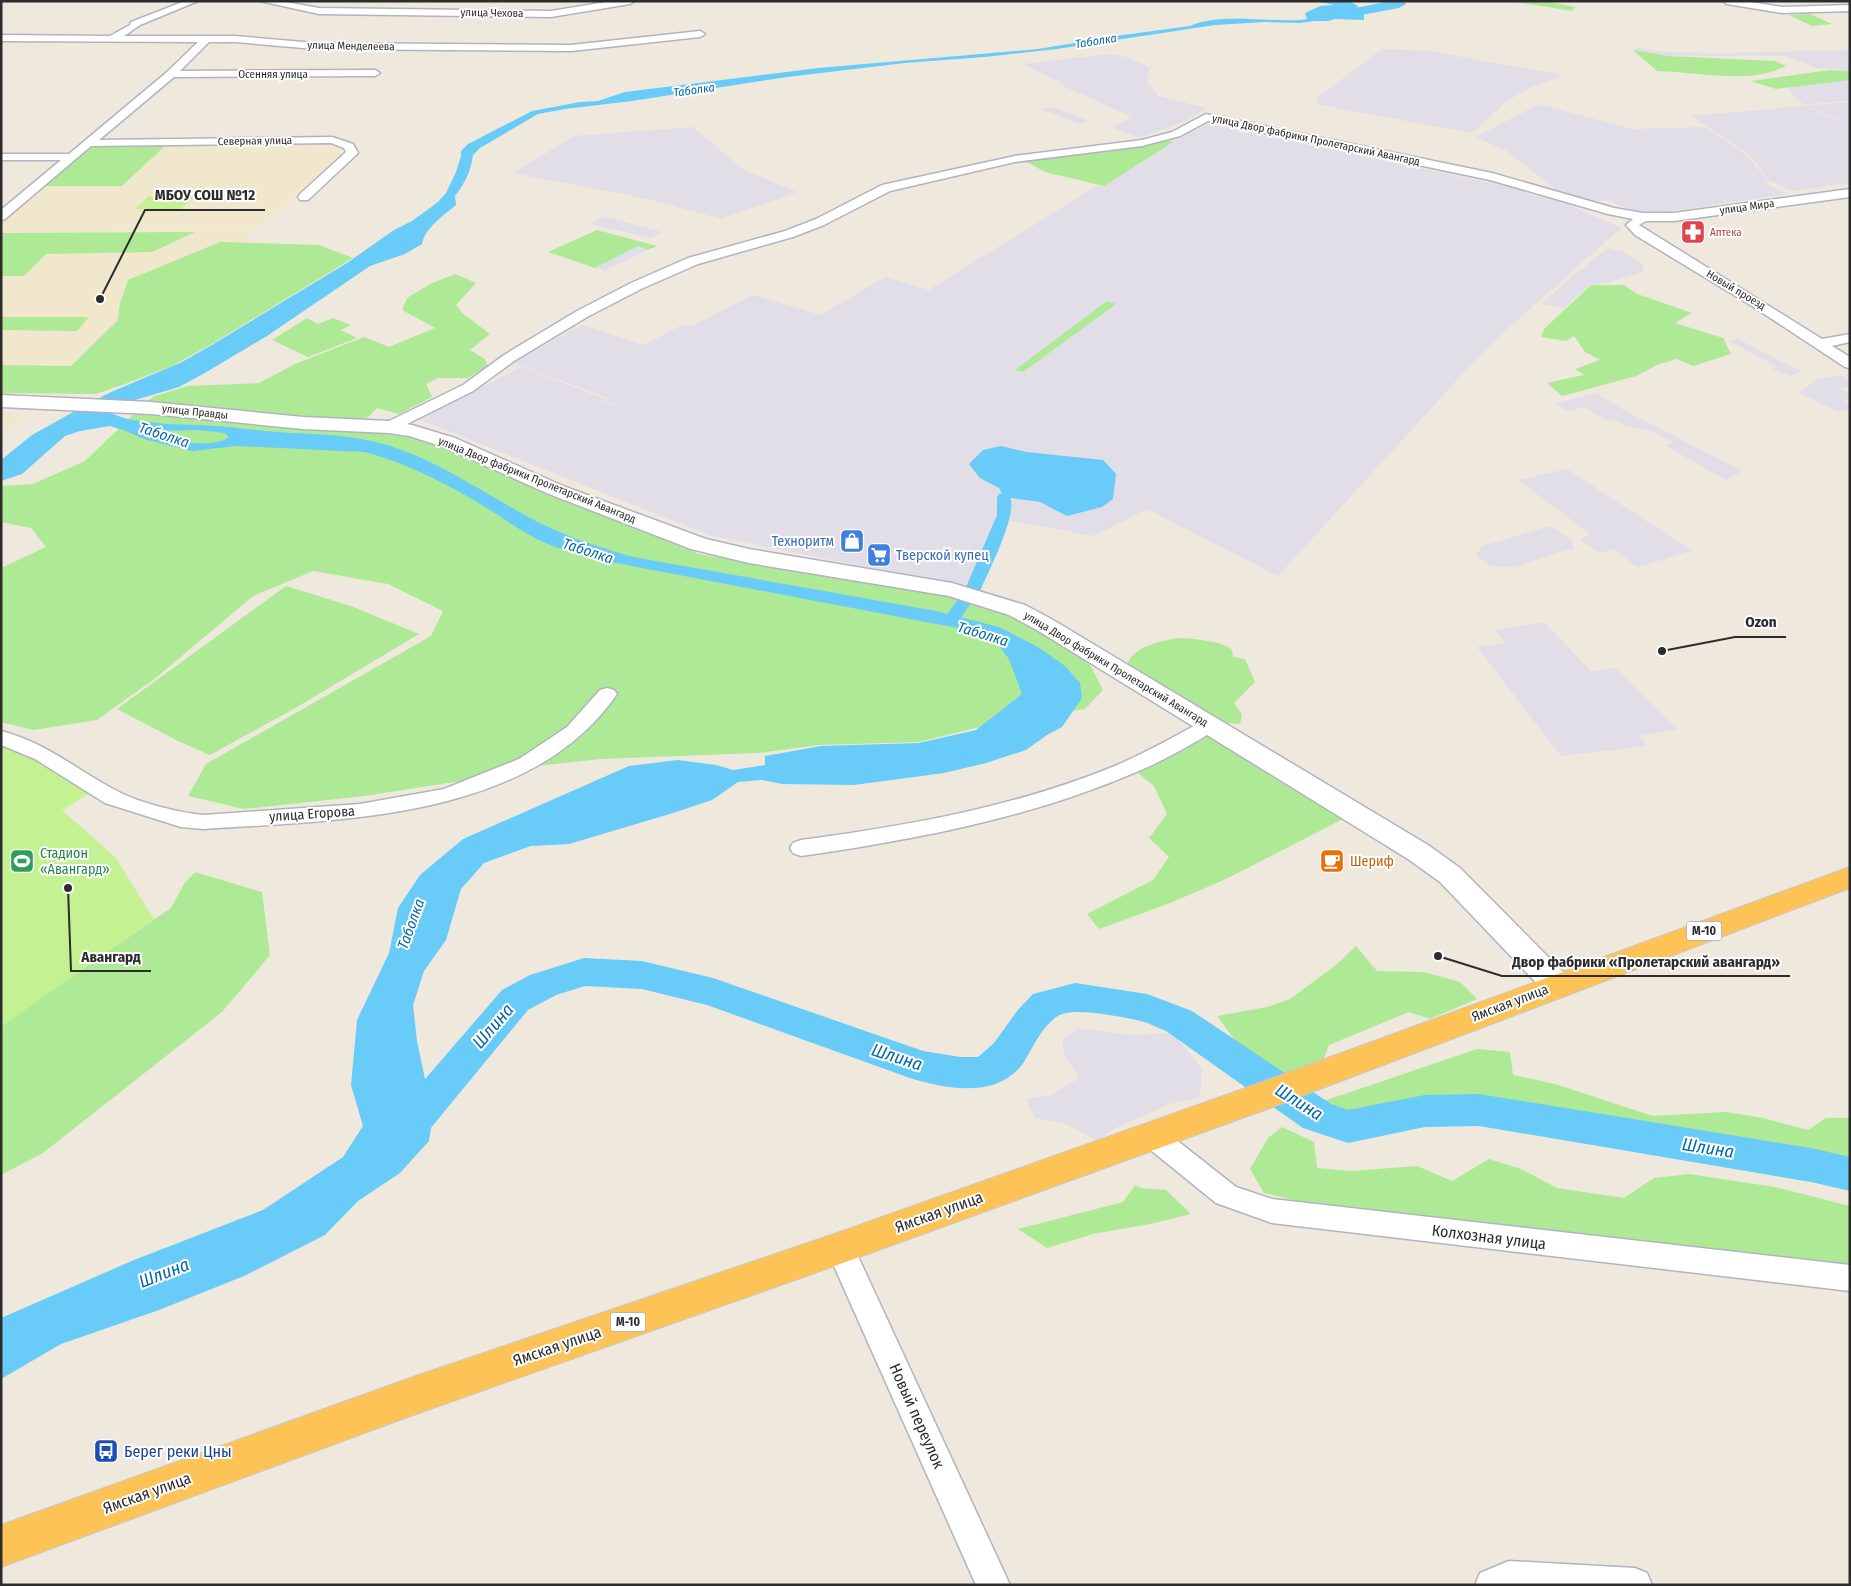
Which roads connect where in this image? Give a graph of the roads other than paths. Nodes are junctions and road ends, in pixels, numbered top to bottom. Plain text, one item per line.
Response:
1 (194, 1) edge
2 (264, 1) edge
3 (630, 1) edge
4 (1727, 1) edge
5 (1850, 8) edge
6 (700, 34) dead end
7 (1, 38) edge
8 (15, 38) junction
9 (113, 38) junction
10 (207, 38) junction
11 (1, 48) edge
12 (375, 73) dead end
13 (171, 74) junction
14 (88, 143) junction
15 (1, 157) edge
16 (71, 157) junction
17 (1850, 193) edge
18 (304, 197) dead end
19 (1, 216) edge
20 (1643, 217) junction
21 (1850, 338) edge
22 (1819, 344) junction
23 (1850, 364) edge
24 (1, 400) edge
25 (389, 426) junction
26 (607, 694) dead end
27 (1210, 725) junction
28 (1, 738) edge
29 (801, 848) dead end
30 (1850, 877) edge
31 (1558, 985) junction
32 (1151, 1136) junction
33 (840, 1248) junction
34 (1850, 1278) edge
35 (1, 1546) edge
36 (993, 1585) edge
37 (1492, 1585) edge
38 (1635, 1585) edge

1 - 9 street
2 - 3 street, улица Чехова
4 - 5 street
6 - 10 street, улица Менделеева
7 - 8 street, улица Менделеева
8 - 9 street, улица Менделеева
8 - 11 street
9 - 10 street, улица Менделеева
10 - 13 street
12 - 13 street, Осенняя улица
13 - 14 street
14 - 16 street
14 - 18 street, Северная улица
15 - 16 street
16 - 19 street
17 - 20 street, улица Мира
20 - 22 street, Новый проезд
20 - 25 street, улица Двор фабрики Пролетарский Авангард
21 - 22 street
22 - 23 street, Новый проезд
24 - 25 street, улица Правды
25 - 27 street, улица Двор фабрики Пролетарский Авангард
26 - 28 street, улица Егорова
27 - 29 street
27 - 31 street, улица Двор фабрики Пролетарский Авангард
30 - 31 highway, Ямская улица / М-10
31 - 32 highway, Ямская улица / М-10
32 - 33 highway, Ямская улица / М-10
32 - 34 street, Колхозная улица
33 - 35 highway, Ямская улица / М-10
33 - 36 street, Новый переулок
37 - 38 street

